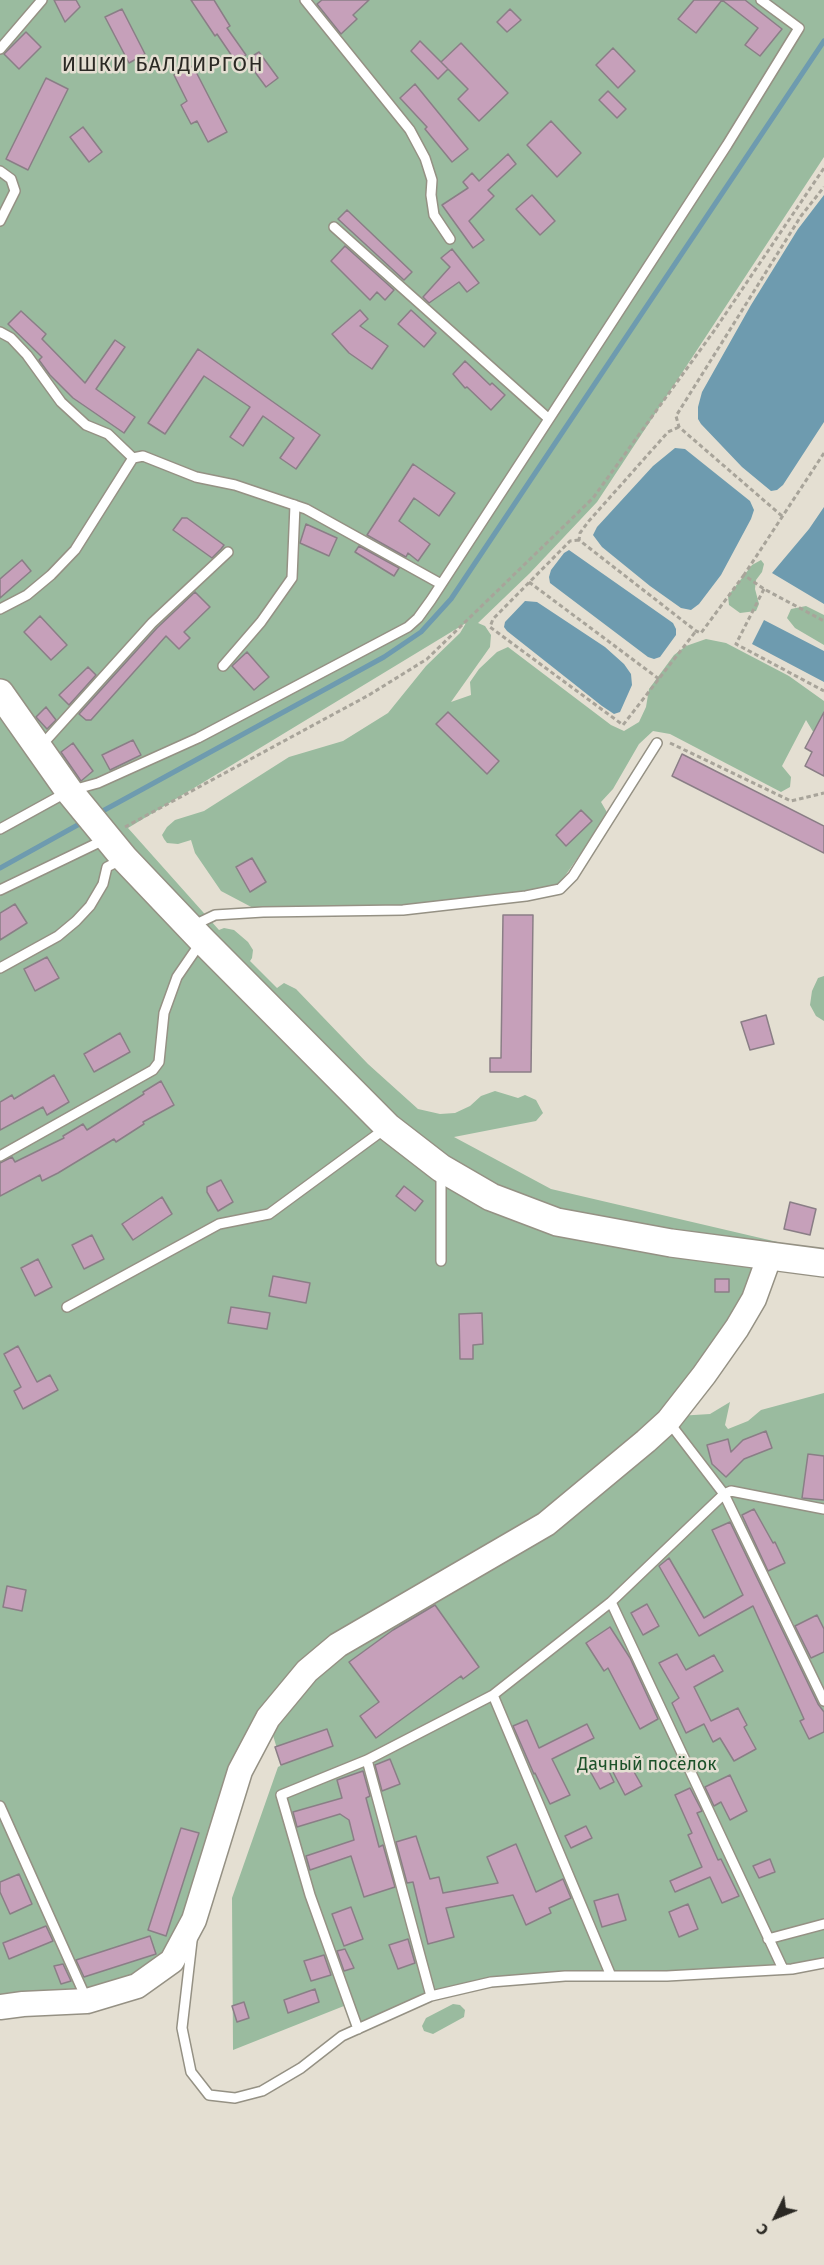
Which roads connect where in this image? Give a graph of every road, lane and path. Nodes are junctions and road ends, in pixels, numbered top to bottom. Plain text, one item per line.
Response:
1 (42, 0) edge
2 (305, 0) edge
3 (760, 0) edge
4 (0, 49) edge
5 (824, 168) edge
6 (0, 171) edge
7 (824, 187) edge
8 (0, 221) edge
9 (334, 227) dead end
10 (450, 239) dead end
11 (0, 332) edge
12 (549, 419) junction
13 (679, 427) junction
14 (824, 453) edge
15 (133, 458) junction
16 (295, 506) junction
17 (782, 516) junction
18 (579, 540) junction
19 (228, 552) dead end
20 (744, 575) junction
21 (529, 582) junction
22 (441, 584) junction
23 (764, 589) junction
24 (0, 609) edge
25 (824, 621) edge
26 (696, 631) junction
27 (223, 666) dead end
28 (659, 679) junction
29 (824, 691) edge
30 (0, 693) edge
31 (657, 743) joint
32 (38, 749) junction
33 (824, 793) edge
34 (75, 799) junction
35 (0, 829) edge
36 (103, 833) junction
37 (124, 858) junction
38 (0, 890) edge
39 (196, 934) junction
40 (0, 968) edge
41 (388, 1126) junction
42 (0, 1156) edge
43 (441, 1168) junction
44 (770, 1255) junction
45 (441, 1261) dead end
46 (824, 1263) edge
47 (67, 1307) dead end
48 (668, 1421) junction
49 (724, 1494) junction
50 (824, 1509) edge
51 (611, 1602) junction
52 (493, 1695) junction
53 (824, 1701) edge
54 (367, 1760) junction
55 (0, 1806) edge
56 (194, 1920) junction
57 (824, 1924) edge
58 (768, 1939) junction
59 (824, 1963) edge
60 (783, 1969) junction
61 (611, 1976) junction
62 (431, 1996) junction
63 (0, 2001) edge
64 (87, 2001) junction
65 (0, 2007) edge
66 (358, 2029) junction

1 - 4 lane
2 - 10 lane
3 - 12 lane
5 - 36 path
6 - 8 lane
7 - 13 path
9 - 12 lane
11 - 15 lane
12 - 22 lane
13 - 17 path
13 - 18 path
14 - 17 path
15 - 16 lane
15 - 24 lane
16 - 22 lane
16 - 27 lane
17 - 20 path
18 - 21 path
18 - 26 path
19 - 32 lane
20 - 23 path
20 - 26 path
21 - 28 path
21 - 28 path
22 - 34 lane
23 - 25 path
23 - 29 path
26 - 28 path
30 - 32 main road
31 - 33 path
31 - 39 lane
32 - 34 main road
34 - 35 lane
34 - 36 main road
36 - 37 main road
36 - 38 lane
37 - 39 main road
37 - 40 lane
39 - 41 main road
39 - 42 lane
41 - 43 main road
41 - 47 lane
43 - 44 main road
43 - 45 lane
44 - 46 main road
44 - 48 street
48 - 49 lane
48 - 56 street
49 - 50 lane
49 - 51 lane
49 - 53 lane
51 - 52 lane
51 - 58 lane
52 - 54 lane
52 - 61 lane
54 - 62 lane
54 - 66 lane
55 - 64 lane
56 - 64 street
56 - 66 lane
57 - 58 lane
58 - 60 lane
59 - 60 lane
60 - 61 lane
61 - 62 lane
62 - 66 lane
63 - 64 lane
64 - 65 street

